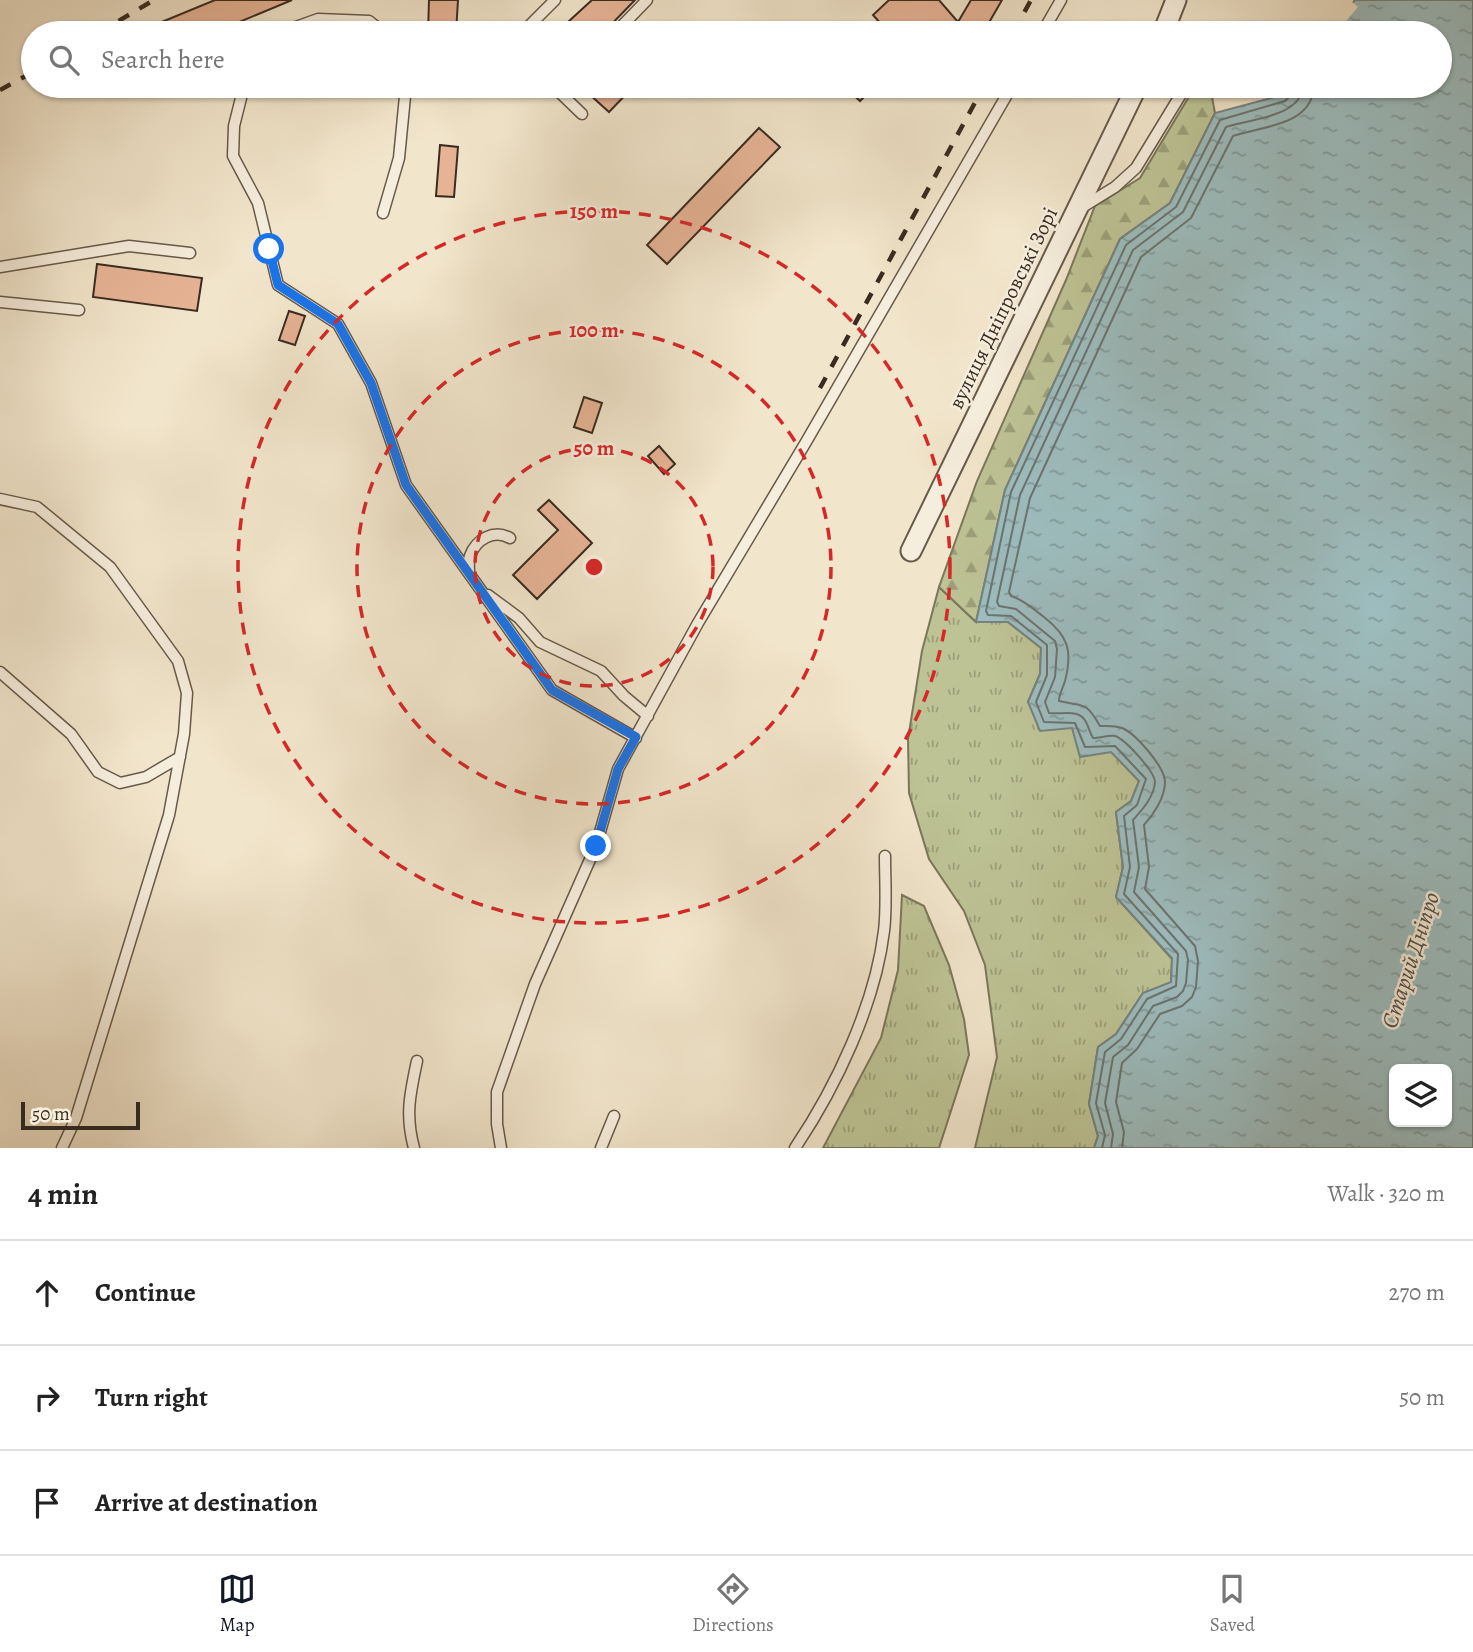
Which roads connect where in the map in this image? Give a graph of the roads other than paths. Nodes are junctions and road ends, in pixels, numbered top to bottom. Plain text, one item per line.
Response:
1 (555, 0) edge
2 (647, 0) edge
3 (1061, 0) edge
4 (1176, 0) edge
5 (312, 21) edge
6 (369, 21) edge
7 (534, 21) edge
8 (627, 21) edge
9 (1049, 21) edge
10 (1168, 21) edge
11 (241, 98) edge
12 (405, 98) edge
13 (568, 98) edge
14 (1005, 98) edge
15 (1131, 98) edge
16 (1179, 98) edge
17 (582, 114) dead end
18 (1074, 212) junction
19 (383, 213) dead end
20 (190, 253) dead end
21 (0, 267) edge
22 (0, 302) edge
23 (79, 310) dead end
24 (0, 499) edge
25 (510, 538) dead end
26 (911, 551) dead end
27 (469, 573) junction
28 (481, 591) junction
29 (0, 672) edge
30 (648, 716) junction
31 (636, 737) junction
32 (180, 757) junction
33 (885, 856) dead end
34 (417, 1061) dead end
35 (614, 1116) dead end
36 (62, 1148) edge
37 (414, 1148) edge
38 (501, 1148) edge
39 (601, 1148) edge
40 (795, 1148) edge

1 - 7 lane
2 - 8 lane
3 - 9 lane
4 - 10 street
5 - 6 lane
11 - 27 lane
12 - 19 lane
13 - 17 lane
14 - 30 lane
15 - 18 street, вулиця Дніпровські Зорі
16 - 18 lane
18 - 26 street, вулиця Дніпровські Зорі
20 - 21 lane
22 - 23 lane
24 - 32 lane
25 - 27 lane
27 - 28 lane
28 - 30 lane
28 - 31 lane
29 - 32 lane
30 - 31 lane
31 - 38 lane
32 - 36 lane
33 - 40 lane
34 - 37 lane
35 - 39 lane

